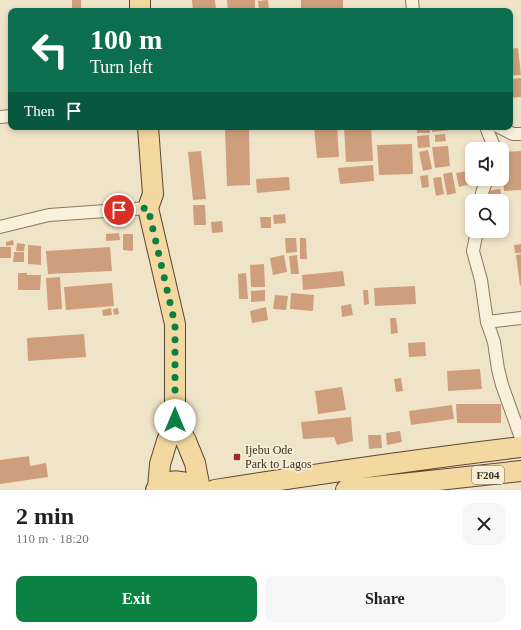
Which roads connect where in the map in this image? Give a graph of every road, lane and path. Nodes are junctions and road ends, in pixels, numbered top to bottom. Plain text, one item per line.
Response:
1 (148, 130) edge
2 (487, 130) edge
3 (505, 130) edge
4 (521, 134) edge
5 (492, 142) edge
6 (148, 208) junction
7 (0, 227) edge
8 (476, 238) edge
9 (521, 318) edge
10 (487, 322) junction
11 (175, 420) junction
12 (521, 438) edge
13 (521, 447) edge
14 (521, 471) edge
15 (157, 489) edge
16 (200, 490) edge
17 (215, 490) edge
18 (346, 490) edge

1 - 6 main road
2 - 5 street
3 - 4 street
6 - 7 street
6 - 11 main road
8 - 10 street
9 - 10 street
10 - 12 street
11 - 15 main road
11 - 16 main road
13 - 17 main road
14 - 18 main road, F204
15 - 16 main road

